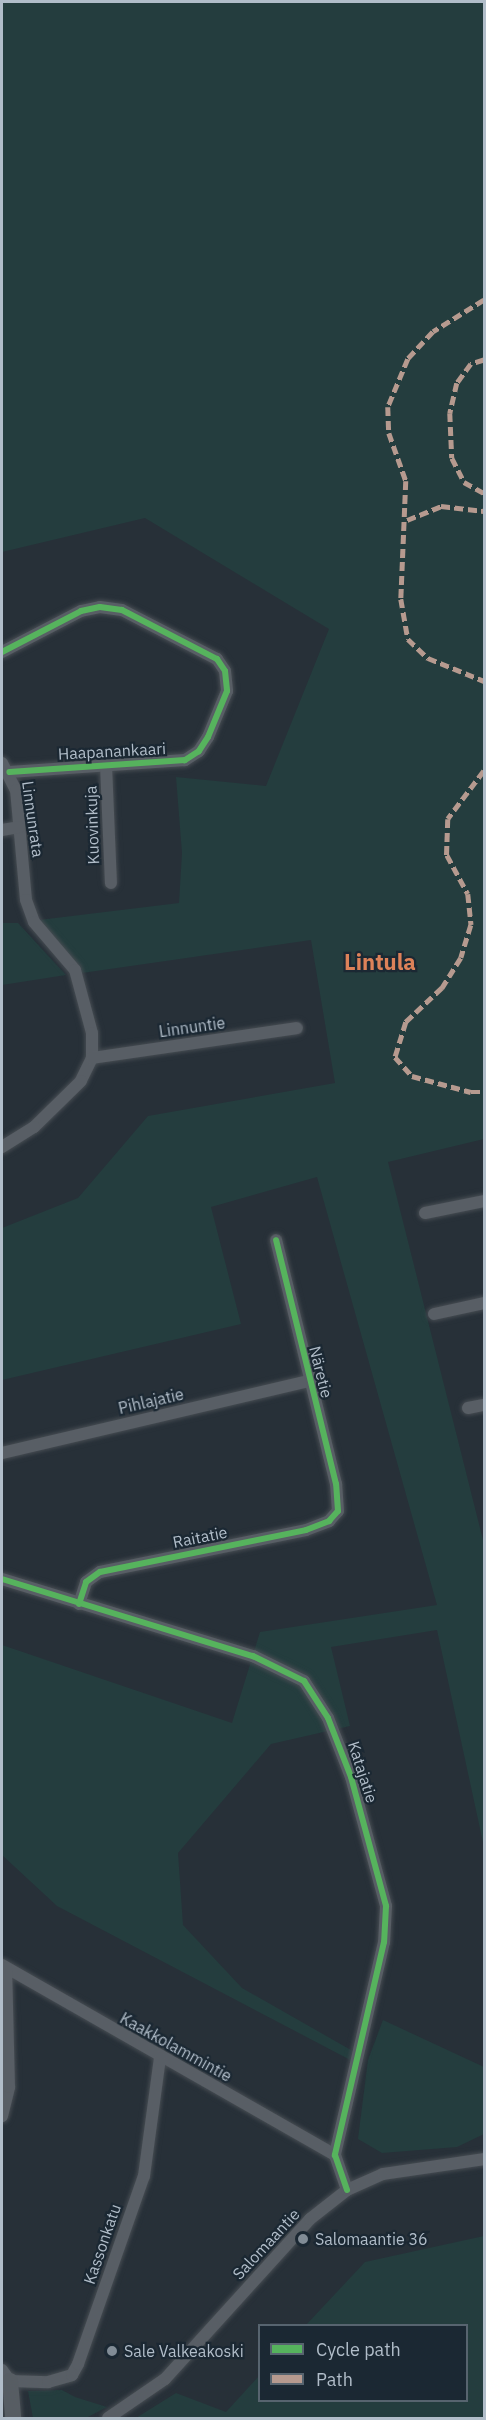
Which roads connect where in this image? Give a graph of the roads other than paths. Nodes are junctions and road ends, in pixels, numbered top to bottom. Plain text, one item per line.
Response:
1 (2, 652) edge
2 (106, 765) junction
3 (5, 768) edge
4 (19, 827) junction
5 (2, 830) edge
6 (111, 883) dead end
7 (297, 1028) dead end
8 (92, 1058) junction
9 (2, 1147) edge
10 (484, 1201) edge
11 (425, 1213) dead end
12 (276, 1240) dead end
13 (484, 1303) edge
14 (434, 1314) dead end
15 (309, 1380) junction
16 (484, 1404) edge
17 (468, 1408) dead end
18 (2, 1453) edge
19 (338, 1510) joint
20 (2, 1579) edge
21 (79, 1604) junction
22 (4, 1966) edge
23 (160, 2058) junction
24 (2, 2116) edge
25 (335, 2155) junction
26 (484, 2159) edge
27 (347, 2190) junction
28 (6, 2376) edge
29 (13, 2418) edge
30 (108, 2418) edge

1 - 2 street, Haapanankaari
2 - 3 street, Haapanankaari
2 - 6 street, Kuovinkuja
3 - 4 street, Linnunrata
4 - 5 street
4 - 8 street, Linnunrata
7 - 8 street, Linnuntie
8 - 9 street
10 - 11 street
12 - 15 street, Näretie
13 - 14 street
15 - 18 street, Pihlajatie
15 - 19 street, Näretie
16 - 17 street
19 - 21 street, Raitatie
20 - 21 street, Katajatie
21 - 25 street, Katajatie
22 - 23 street, Kaakkolammintie
22 - 24 street
23 - 25 street, Kaakkolammintie
23 - 28 street, Kassonkatu
25 - 27 street
26 - 27 street, Salomaantie
27 - 30 street, Salomaantie
28 - 29 street

